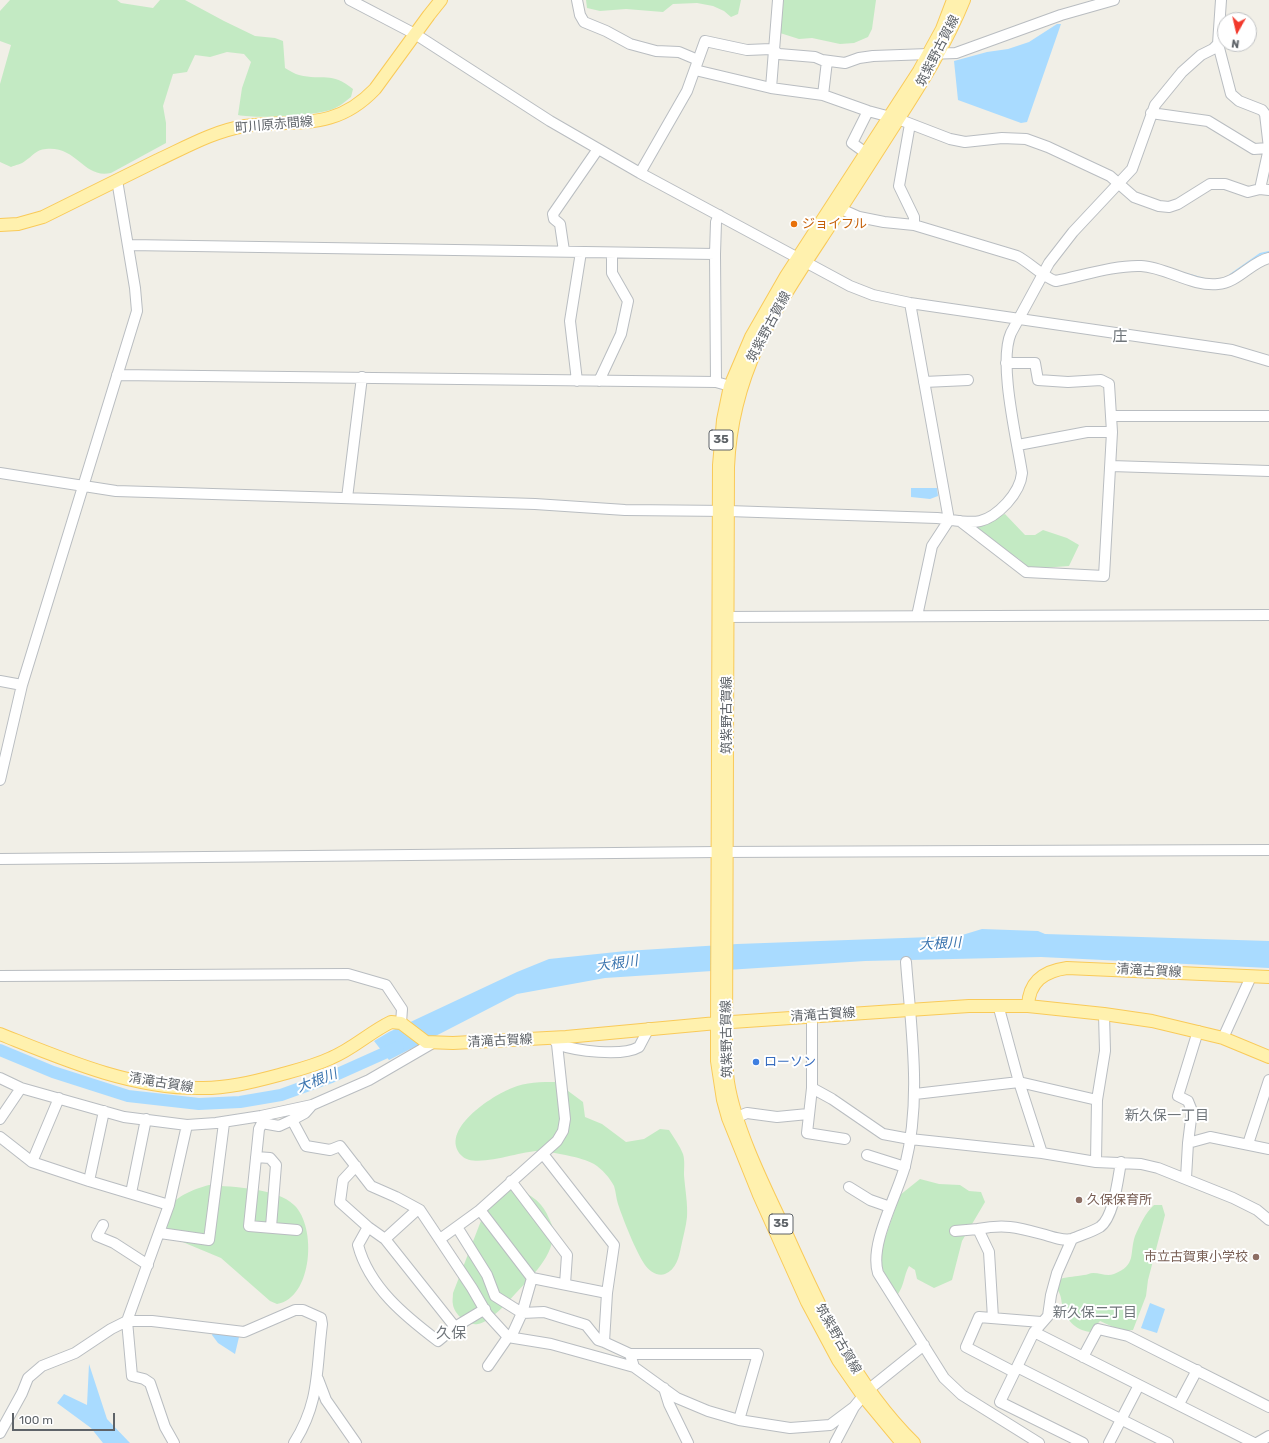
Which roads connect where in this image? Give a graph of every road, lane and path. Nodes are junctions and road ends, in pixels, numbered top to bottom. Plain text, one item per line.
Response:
1 (350, 0) edge
2 (441, 0) edge
3 (577, 0) edge
4 (778, 0) edge
5 (953, 0) edge
6 (964, 0) edge
7 (1114, 0) edge
8 (1221, 0) edge
9 (1220, 12) edge
10 (415, 34) junction
11 (1217, 45) edge
12 (775, 52) junction
13 (1220, 52) edge
14 (934, 54) junction
15 (698, 60) junction
16 (827, 61) junction
17 (694, 70) junction
18 (771, 88) junction
19 (823, 95) junction
20 (868, 111) junction
21 (1151, 113) junction
22 (894, 118) junction
23 (910, 124) junction
24 (1269, 148) edge
25 (598, 149) junction
26 (866, 153) junction
27 (640, 174) junction
28 (117, 180) junction
29 (1120, 183) junction
30 (1264, 190) edge
31 (841, 209) junction
32 (719, 215) junction
33 (0, 225) edge
34 (914, 225) junction
35 (128, 245) junction
36 (564, 252) junction
37 (581, 252) junction
38 (612, 253) junction
39 (715, 254) junction
40 (1269, 258) edge
41 (802, 260) junction
42 (1043, 274) junction
43 (910, 303) junction
44 (1020, 320) junction
45 (1269, 361) edge
46 (1006, 363) junction
47 (117, 375) junction
48 (362, 377) junction
49 (577, 380) junction
50 (968, 380) dead end
51 (599, 381) junction
52 (716, 382) junction
53 (924, 382) junction
54 (730, 386) junction
55 (1112, 416) junction
56 (1269, 416) edge
57 (1112, 432) junction
58 (1018, 444) junction
59 (1111, 466) junction
60 (1269, 471) edge
61 (0, 473) edge
62 (83, 486) junction
63 (347, 498) junction
64 (723, 511) junction
65 (949, 520) junction
66 (960, 521) junction
67 (1269, 615) edge
68 (723, 616) junction
69 (917, 616) junction
70 (0, 681) edge
71 (22, 685) junction
72 (0, 780) edge
73 (1269, 850) edge
74 (722, 852) junction
75 (0, 859) edge
76 (906, 962) dead end
77 (0, 976) edge
78 (1249, 976) junction
79 (1269, 977) edge
80 (1000, 1005) junction
81 (1028, 1006) junction
82 (909, 1010) junction
83 (1104, 1014) junction
84 (812, 1016) junction
85 (721, 1022) junction
86 (403, 1024) junction
87 (649, 1028) junction
88 (1198, 1031) junction
89 (0, 1034) edge
90 (1224, 1038) junction
91 (555, 1041) junction
92 (428, 1043) junction
93 (1269, 1057) edge
94 (0, 1078) edge
95 (1269, 1080) edge
96 (1018, 1082) junction
97 (21, 1088) junction
98 (812, 1088) junction
99 (915, 1094) junction
100 (59, 1098) junction
101 (1097, 1100) junction
102 (312, 1105) junction
103 (104, 1111) junction
104 (808, 1114) junction
105 (736, 1117) junction
106 (0, 1119) edge
107 (146, 1120) junction
108 (261, 1120) junction
109 (292, 1120) junction
110 (224, 1123) junction
111 (187, 1125) junction
112 (0, 1137) edge
113 (845, 1139) dead end
114 (910, 1139) junction
115 (1188, 1144) junction
116 (1248, 1144) junction
117 (1269, 1149) edge
118 (1042, 1153) junction
119 (543, 1154) junction
120 (866, 1155) dead end
121 (256, 1157) junction
122 (32, 1162) junction
123 (1096, 1162) junction
124 (1121, 1162) junction
125 (356, 1166) junction
126 (905, 1167) junction
127 (1186, 1178) junction
128 (89, 1181) junction
129 (511, 1181) junction
130 (849, 1187) dead end
131 (131, 1193) junction
132 (169, 1205) junction
133 (890, 1207) junction
134 (418, 1209) junction
135 (480, 1210) junction
136 (1269, 1220) edge
137 (103, 1225) dead end
138 (271, 1227) junction
139 (368, 1227) junction
140 (457, 1227) junction
141 (978, 1229) junction
142 (297, 1230) dead end
143 (955, 1231) dead end
144 (160, 1233) junction
145 (385, 1239) junction
146 (440, 1239) junction
147 (1072, 1240) junction
148 (148, 1265) junction
149 (532, 1278) junction
150 (565, 1284) junction
151 (607, 1292) junction
152 (485, 1309) junction
153 (522, 1313) junction
154 (993, 1318) junction
155 (127, 1321) junction
156 (1041, 1322) junction
157 (455, 1327) junction
158 (1034, 1332) junction
159 (510, 1337) junction
160 (604, 1342) junction
161 (924, 1345) junction
162 (630, 1354) junction
163 (1083, 1356) junction
164 (488, 1366) dead end
165 (634, 1367) junction
166 (1016, 1370) junction
167 (1197, 1370) junction
168 (318, 1379) junction
169 (1139, 1385) junction
170 (664, 1388) junction
171 (865, 1393) junction
172 (1178, 1404) junction
173 (854, 1407) junction
174 (1269, 1407) edge
175 (739, 1420) junction
176 (1121, 1420) junction
177 (1041, 1421) junction
178 (0, 1433) edge
179 (1269, 1436) edge
180 (174, 1443) edge
181 (294, 1443) edge
182 (356, 1443) edge
183 (688, 1443) edge
184 (835, 1443) edge
185 (902, 1443) edge
186 (914, 1443) edge
187 (1039, 1443) edge
188 (1068, 1443) edge
189 (1083, 1443) edge
190 (1109, 1443) edge
191 (1168, 1443) edge
192 (1255, 1443) edge

1 - 10 street
2 - 10 main road, 町川原赤間線
3 - 15 street
4 - 12 street
5 - 14 main road, 筑紫野古賀線 / 35
6 - 14 main road, 筑紫野古賀線 / 35
7 - 14 street
8 - 9 street
10 - 25 street
10 - 28 main road, 町川原赤間線
11 - 21 street
12 - 15 street
12 - 16 street
12 - 18 street
13 - 24 street
14 - 16 street
14 - 22 main road, 筑紫野古賀線 / 35
15 - 17 street
16 - 19 street
17 - 18 street
17 - 27 street
18 - 19 street
19 - 20 street
20 - 22 street
20 - 26 street
21 - 24 street
21 - 29 street
22 - 23 street
22 - 26 main road, 筑紫野古賀線 / 35
22 - 31 main road, 筑紫野古賀線 / 35
23 - 29 street
23 - 34 street
24 - 30 street
25 - 27 street
25 - 36 street
26 - 41 main road, 筑紫野古賀線 / 35
27 - 32 street
28 - 33 main road, 町川原赤間線
28 - 35 street
29 - 30 street
29 - 42 street
31 - 34 street
31 - 41 main road, 筑紫野古賀線 / 35
32 - 39 street
32 - 41 street
34 - 42 street
35 - 36 street
35 - 47 street
36 - 37 street
37 - 38 street
37 - 49 street
38 - 39 street
38 - 51 street
39 - 52 street
40 - 42 street
41 - 43 street
41 - 54 main road, 筑紫野古賀線 / 35
41 - 64 main road, 筑紫野古賀線 / 35
42 - 44 street
43 - 44 street
43 - 53 street
44 - 45 street
44 - 46 street
46 - 55 street
46 - 58 street
47 - 48 street
47 - 62 street
48 - 49 street
48 - 63 street
49 - 51 street
50 - 53 street
51 - 52 street
52 - 54 street
53 - 65 street
54 - 64 main road, 筑紫野古賀線 / 35
55 - 56 street
55 - 57 street
57 - 58 street
57 - 59 street
58 - 66 street
59 - 60 street
59 - 66 street
61 - 62 street
62 - 63 street
62 - 71 street
63 - 64 street
64 - 65 street
64 - 68 main road, 筑紫野古賀線 / 35
65 - 66 street
65 - 69 street
67 - 69 street
68 - 69 street
68 - 74 main road, 筑紫野古賀線 / 35
70 - 71 street
71 - 72 street
73 - 74 street
74 - 75 street
74 - 85 main road, 筑紫野古賀線 / 35
76 - 82 street
77 - 86 street
78 - 79 main road, 清滝古賀線
78 - 81 main road, 清滝古賀線
78 - 90 street
80 - 81 main road, 清滝古賀線
80 - 82 main road, 清滝古賀線
80 - 96 street
81 - 83 main road, 清滝古賀線
82 - 84 main road, 清滝古賀線
82 - 99 street
83 - 88 main road, 清滝古賀線
83 - 101 street
84 - 85 main road, 清滝古賀線
84 - 98 street
85 - 87 main road, 清滝古賀線
85 - 105 main road, 筑紫野古賀線 / 35
85 - 171 main road, 筑紫野古賀線 / 35
86 - 89 main road, 清滝古賀線
86 - 92 main road
87 - 91 main road, 清滝古賀線
87 - 91 street
88 - 90 main road, 清滝古賀線
88 - 115 street
90 - 93 main road, 清滝古賀線
91 - 92 main road, 清滝古賀線
91 - 119 street
92 - 102 street
94 - 97 street
95 - 116 street
96 - 99 street
96 - 101 street
96 - 118 street
97 - 100 street
97 - 106 street
98 - 104 street
98 - 114 street
99 - 114 street
100 - 103 street
100 - 122 street
101 - 123 street
102 - 108 street
102 - 109 street
103 - 107 street
103 - 128 street
104 - 105 street
104 - 113 street
105 - 171 main road, 筑紫野古賀線 / 35
107 - 111 street
107 - 131 street
108 - 109 street
108 - 110 street
108 - 121 street
109 - 125 street
110 - 111 street
110 - 144 street
111 - 132 street
112 - 122 street
114 - 118 street
114 - 126 street
115 - 116 street
115 - 127 street
116 - 117 street
118 - 123 street
119 - 129 street
119 - 151 street
120 - 126 street
121 - 138 street
121 - 138 street
122 - 128 street
123 - 124 street
124 - 127 street
124 - 147 street
125 - 134 street
125 - 139 street
126 - 133 street
127 - 136 street
128 - 131 street
129 - 135 street
129 - 150 street
130 - 133 street
131 - 132 street
132 - 144 street
133 - 161 street
134 - 145 street
134 - 146 street
135 - 140 street
135 - 149 street
137 - 148 street
138 - 142 street
139 - 145 street
139 - 157 street
140 - 146 street
140 - 153 street
141 - 143 street
141 - 147 street
141 - 154 street
144 - 148 street
145 - 157 street
146 - 152 street
147 - 156 street
148 - 155 street
149 - 150 street
149 - 153 street
150 - 151 street
151 - 160 street
152 - 157 street
152 - 159 street
153 - 159 street
153 - 160 street
154 - 156 street
154 - 166 street
155 - 168 street
155 - 178 street
155 - 180 street
156 - 158 street
158 - 163 street
158 - 166 street
159 - 164 street
159 - 165 street
160 - 162 street
161 - 171 street
161 - 187 street
162 - 165 street
162 - 175 street
163 - 167 street
163 - 169 street
165 - 170 street
166 - 176 street
166 - 177 street
167 - 172 street
167 - 174 street
168 - 181 street
168 - 182 street
169 - 172 street
169 - 176 street
170 - 175 street
170 - 183 street
171 - 173 street
171 - 185 main road, 筑紫野古賀線 / 35
171 - 186 main road, 筑紫野古賀線 / 35
172 - 192 street
173 - 175 street
173 - 184 street
176 - 190 street
176 - 191 street
177 - 188 street
177 - 189 street
179 - 192 street

